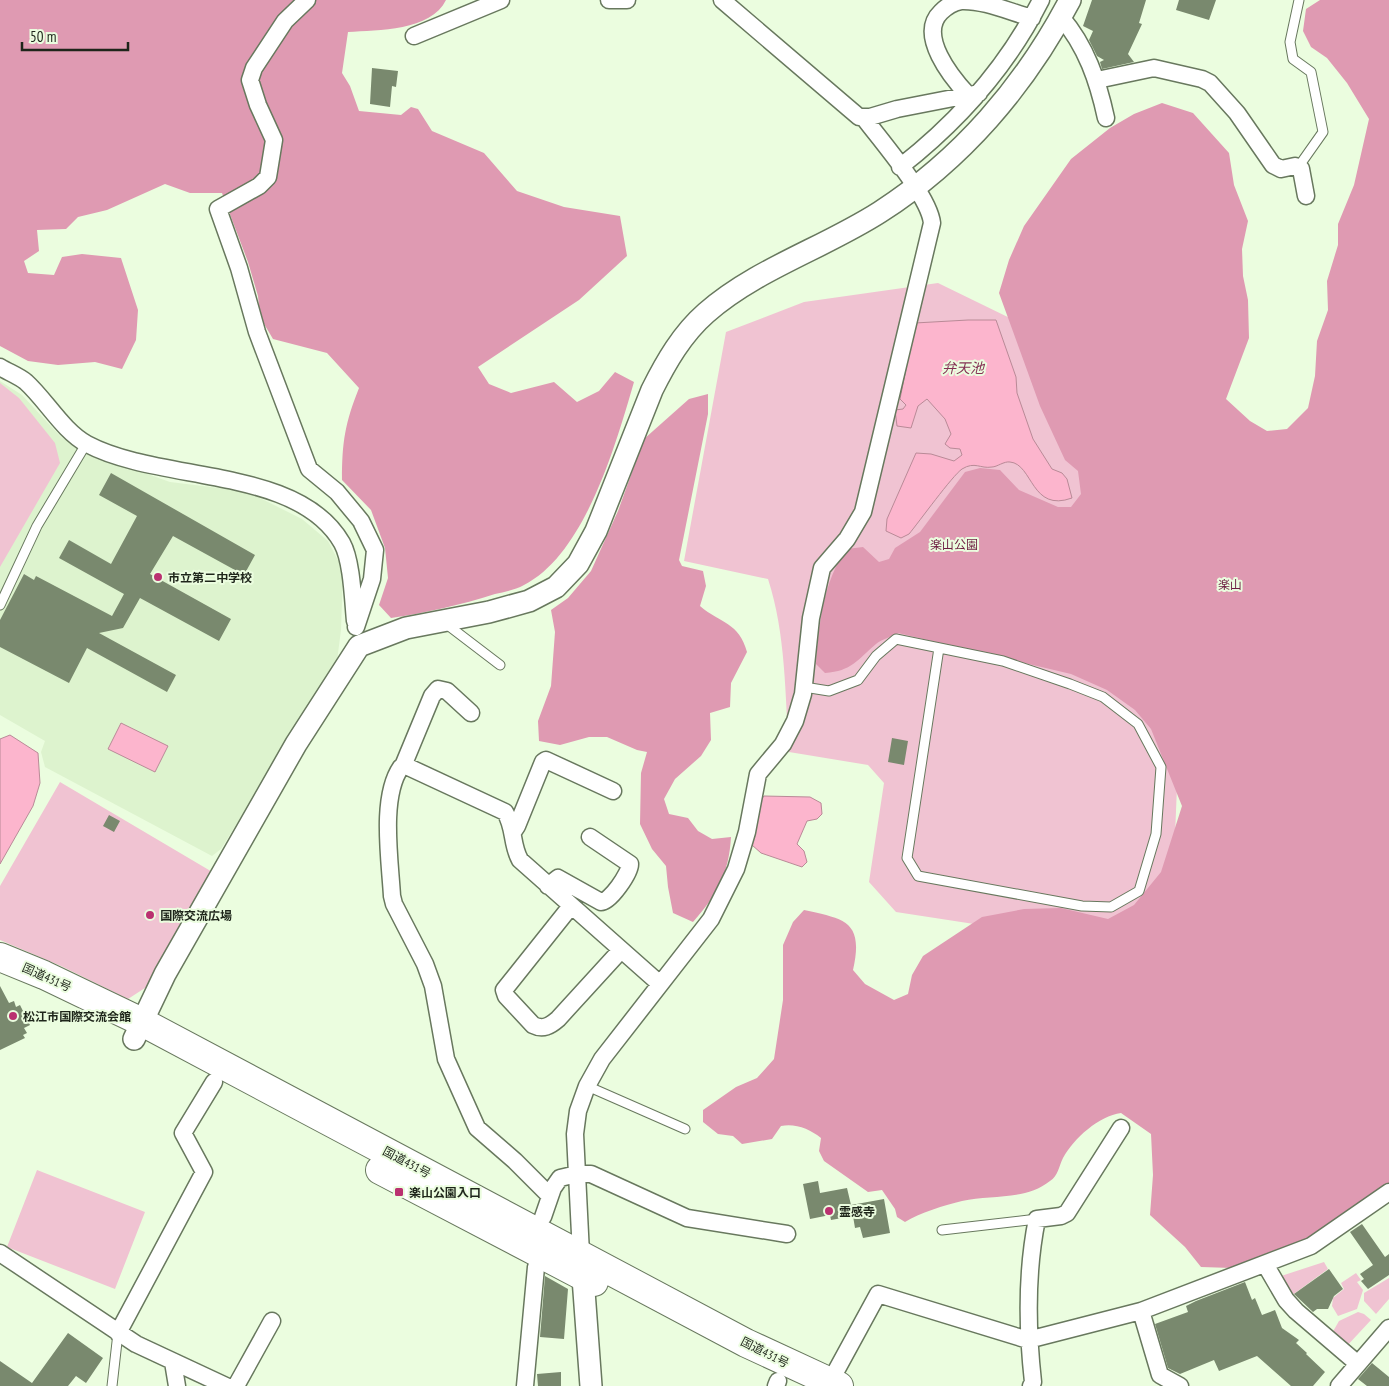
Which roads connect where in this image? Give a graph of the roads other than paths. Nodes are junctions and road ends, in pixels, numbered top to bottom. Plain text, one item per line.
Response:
1 (307, 0) edge
2 (501, 0) edge
3 (609, 0) edge
4 (627, 0) edge
5 (722, 0) edge
6 (1041, 0) edge
7 (1300, 0) edge
8 (1065, 8) edge
9 (1032, 18) junction
10 (414, 36) dead end
11 (1097, 80) junction
12 (974, 94) junction
13 (864, 118) junction
14 (1106, 118) dead end
15 (1299, 166) junction
16 (900, 167) junction
17 (915, 188) junction
18 (1306, 196) dead end
19 (0, 367) edge
20 (86, 444) junction
21 (0, 605) edge
22 (443, 621) junction
23 (357, 636) junction
24 (939, 648) junction
25 (500, 665) dead end
26 (804, 687) junction
27 (471, 713) dead end
28 (403, 766) junction
29 (613, 792) dead end
30 (513, 832) junction
31 (590, 837) dead end
32 (548, 886) junction
33 (571, 906) junction
34 (621, 950) junction
35 (0, 957) edge
36 (0, 976) edge
37 (660, 984) junction
38 (138, 1031) junction
39 (214, 1082) junction
40 (587, 1086) junction
41 (1121, 1128) dead end
42 (685, 1129) dead end
43 (577, 1174) junction
44 (1389, 1192) edge
45 (550, 1196) junction
46 (543, 1217) dead end
47 (1037, 1219) junction
48 (942, 1230) dead end
49 (787, 1234) dead end
50 (0, 1254) edge
51 (1265, 1264) junction
52 (582, 1265) junction
53 (536, 1267) dead end
54 (1141, 1311) junction
55 (272, 1321) dead end
56 (1389, 1328) edge
57 (118, 1333) junction
58 (1028, 1340) junction
59 (173, 1362) junction
60 (1358, 1364) junction
61 (781, 1384) edge
62 (835, 1384) edge
63 (112, 1386) edge
64 (177, 1386) edge
65 (226, 1386) edge
66 (236, 1386) edge
67 (525, 1386) edge
68 (591, 1386) edge
69 (1031, 1386) edge
70 (1180, 1386) edge
71 (1339, 1386) edge

1 - 23 street
2 - 10 street
3 - 4 street
5 - 13 street
6 - 9 street
7 - 15 lane
8 - 11 street
8 - 17 street
9 - 12 street
9 - 12 street
11 - 14 street
11 - 15 street
12 - 13 street
12 - 16 street
13 - 16 street
15 - 18 street
16 - 17 street
17 - 22 street
17 - 26 street
19 - 20 street
20 - 21 lane
20 - 23 street
22 - 23 street
22 - 25 lane
23 - 38 street
24 - 24 lane
24 - 26 lane
26 - 37 street
27 - 28 street
28 - 30 street
28 - 45 street
29 - 30 street
30 - 32 street
31 - 32 street
32 - 33 street
33 - 34 street
33 - 34 street
34 - 37 street
35 - 38 highway, 国道431号
36 - 38 highway, 国道431号
37 - 40 street
38 - 39 highway, 国道431号
38 - 52 highway, 国道431号
39 - 52 highway, 国道431号
39 - 57 street
40 - 42 lane
40 - 43 street
41 - 47 street
43 - 45 street
43 - 49 street
43 - 52 street
44 - 51 street
45 - 46 street
47 - 48 lane
47 - 58 street
50 - 57 street
51 - 54 street
51 - 60 street
52 - 61 highway, 国道431号
52 - 62 highway, 国道431号
52 - 68 street
53 - 67 street
54 - 58 street
54 - 70 street
55 - 66 street
56 - 60 street
57 - 59 street
57 - 63 lane
58 - 62 street
58 - 69 street
59 - 64 street
59 - 65 street
60 - 71 street

